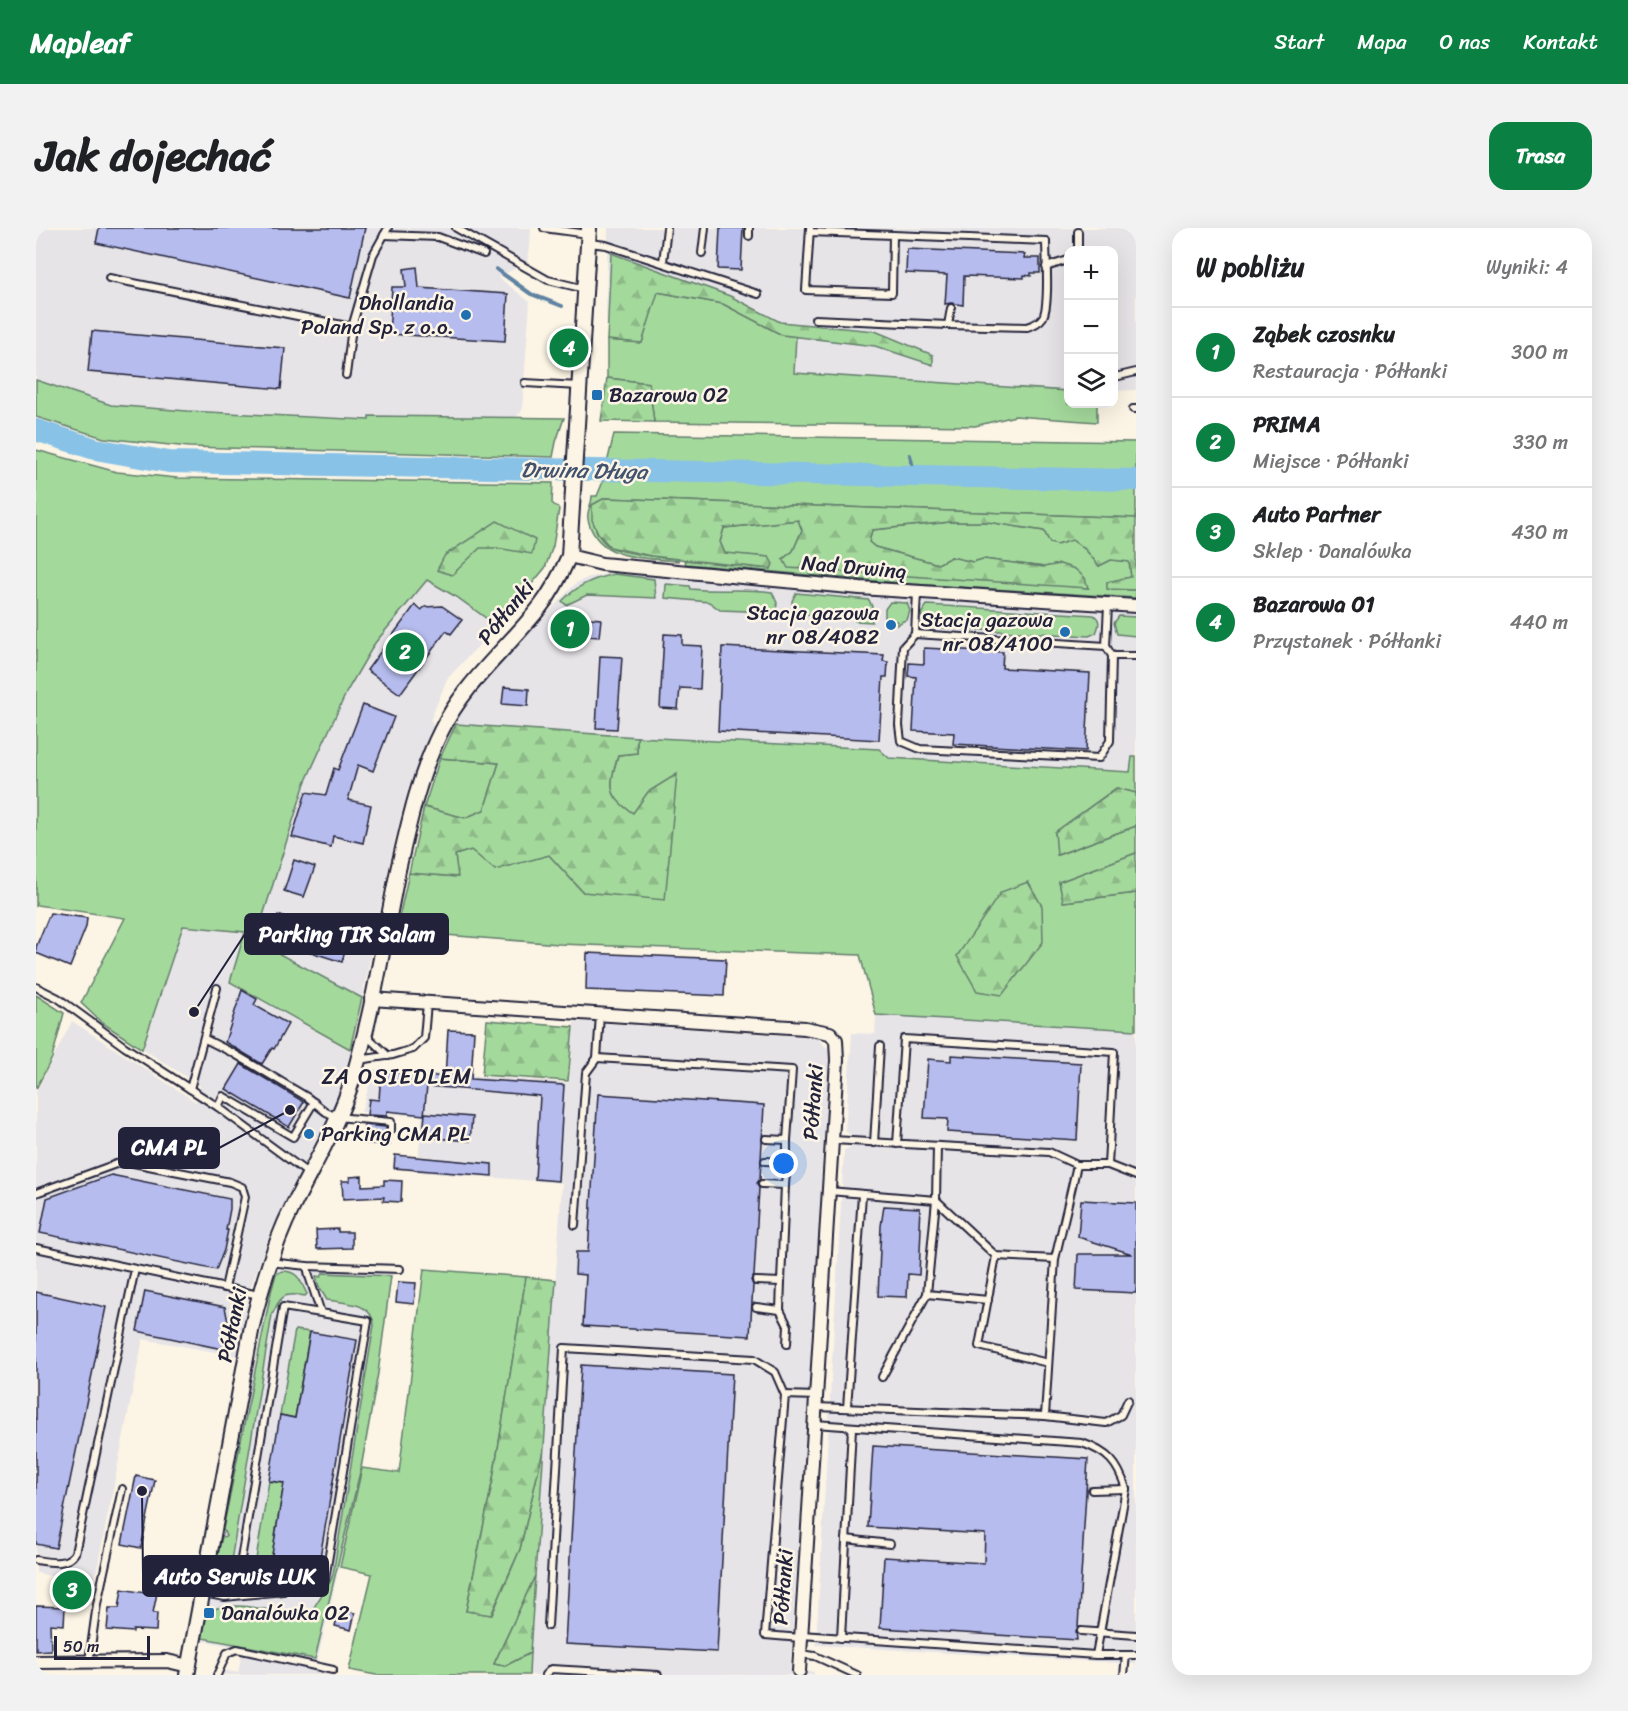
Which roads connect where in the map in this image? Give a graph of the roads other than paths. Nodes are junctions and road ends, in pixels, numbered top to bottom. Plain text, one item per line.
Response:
1 (388, 228) edge
2 (456, 228) edge
3 (544, 228) edge
4 (667, 228) edge
5 (705, 228) edge
6 (749, 228) edge
7 (946, 228) edge
8 (810, 230) edge
9 (1078, 232) dead end
10 (384, 235) junction
11 (589, 235) edge
12 (893, 235) junction
13 (749, 236) dead end
14 (946, 237) junction
15 (1078, 246) edge
16 (702, 253) dead end
17 (484, 254) dead end
18 (1064, 261) edge
19 (663, 262) junction
20 (1046, 267) junction
21 (109, 278) dead end
22 (586, 289) junction
23 (758, 294) dead end
24 (951, 308) dead end
25 (814, 319) dead end
26 (948, 325) junction
27 (352, 327) junction
28 (1136, 372) edge
29 (346, 375) dead end
30 (1118, 376) edge
31 (525, 383) dead end
32 (580, 386) junction
33 (569, 556) junction
34 (917, 592) junction
35 (1108, 604) junction
36 (1136, 606) edge
37 (915, 634) junction
38 (1106, 646) junction
39 (1112, 656) junction
40 (1136, 656) edge
41 (36, 987) edge
42 (217, 988) dead end
43 (371, 999) junction
44 (427, 1003) junction
45 (600, 1014) junction
46 (364, 1033) junction
47 (205, 1039) junction
48 (880, 1046) dead end
49 (388, 1056) junction
50 (597, 1058) junction
51 (358, 1060) junction
52 (190, 1089) junction
53 (314, 1102) junction
54 (218, 1107) junction
55 (338, 1118) junction
56 (391, 1130) dead end
57 (766, 1139) dead end
58 (787, 1140) junction
59 (832, 1140) junction
60 (874, 1143) junction
61 (897, 1144) junction
62 (937, 1146) junction
63 (765, 1161) dead end
64 (787, 1162) junction
65 (1077, 1165) junction
66 (1108, 1165) junction
67 (309, 1175) junction
68 (1136, 1176) edge
69 (762, 1184) dead end
70 (785, 1185) junction
71 (829, 1191) junction
72 (36, 1193) edge
73 (862, 1195) junction
74 (936, 1200) junction
75 (574, 1225) dead end
76 (36, 1248) edge
77 (996, 1256) junction
78 (1055, 1259) junction
79 (269, 1262) junction
80 (308, 1266) junction
81 (135, 1269) junction
82 (400, 1269) dead end
83 (756, 1281) dead end
84 (781, 1282) junction
85 (225, 1288) junction
86 (927, 1294) junction
87 (259, 1296) junction
88 (988, 1300) junction
89 (756, 1307) dead end
90 (780, 1310) junction
91 (321, 1313) junction
92 (786, 1344) dead end
93 (1048, 1363) junction
94 (882, 1377) dead end
95 (785, 1395) junction
96 (1128, 1400) dead end
97 (817, 1402) junction
98 (847, 1408) junction
99 (1045, 1416) junction
100 (815, 1424) junction
101 (852, 1428) junction
102 (123, 1489) dead end
103 (1126, 1489) junction
104 (1092, 1490) dead end
105 (846, 1539) junction
106 (890, 1544) dead end
107 (36, 1560) edge
108 (284, 1578) junction
109 (203, 1593) junction
110 (548, 1626) dead end
111 (1081, 1631) dead end
112 (1100, 1632) junction
113 (1136, 1635) edge
114 (801, 1637) junction
115 (841, 1638) junction
116 (800, 1654) junction
117 (1096, 1655) junction
118 (1126, 1655) junction
119 (1136, 1655) edge
120 (88, 1661) junction
121 (36, 1662) edge
122 (333, 1670) dead end
123 (188, 1671) edge
124 (799, 1673) edge
125 (217, 1675) edge
126 (545, 1675) edge
127 (658, 1675) edge
128 (857, 1675) edge
129 (1124, 1675) edge

1 - 10 lane
2 - 22 lane
3 - 11 lane
4 - 19 lane
5 - 16 lane
6 - 13 lane
7 - 14 lane
8 - 12 lane
8 - 12 lane
9 - 15 lane
10 - 17 lane
10 - 27 lane
11 - 19 lane
11 - 22 street, Półłanki
12 - 14 lane
14 - 20 lane
18 - 20 lane
19 - 23 lane
20 - 26 lane
21 - 27 lane
22 - 32 street, Półłanki
24 - 26 lane
25 - 26 lane
27 - 29 lane
28 - 30 lane
31 - 32 lane
32 - 33 street, Półłanki
33 - 34 street, Nad Drwiną
33 - 43 street, Półłanki
34 - 35 street, Nad Drwiną
34 - 37 lane
35 - 36 street, Nad Drwiną
35 - 38 lane
37 - 38 lane
37 - 39 lane
38 - 39 lane
39 - 40 lane
41 - 52 lane
42 - 47 lane
43 - 44 street, Półłanki
43 - 46 street, Półłanki
44 - 45 street, Półłanki
44 - 49 lane
45 - 50 lane
45 - 59 street, Półłanki
46 - 49 lane
46 - 51 street, Półłanki
47 - 52 lane
47 - 53 lane
48 - 60 lane
49 - 51 lane
50 - 58 lane
50 - 75 lane
51 - 55 street, Półłanki
52 - 54 lane
53 - 54 lane
53 - 55 lane
54 - 67 lane
55 - 56 lane
55 - 67 street, Półłanki
57 - 58 lane
58 - 64 lane
59 - 60 lane
59 - 71 street, Półłanki
60 - 61 lane
61 - 62 lane
61 - 66 lane
62 - 65 lane
62 - 74 lane
63 - 64 lane
64 - 70 lane
65 - 66 lane
65 - 78 lane
66 - 68 lane
67 - 79 street, Półłanki
69 - 70 lane
70 - 84 lane
71 - 73 lane
71 - 97 street, Półłanki
72 - 85 lane
73 - 74 lane
73 - 98 lane
74 - 77 lane
74 - 86 lane
76 - 81 lane
77 - 78 lane
77 - 88 lane
78 - 93 lane
79 - 80 lane
79 - 87 street, Półłanki
80 - 82 lane
80 - 91 lane
81 - 85 lane
81 - 107 lane
83 - 84 lane
84 - 90 lane
85 - 87 lane
86 - 88 lane
86 - 94 lane
87 - 109 street, Półłanki
88 - 93 lane
89 - 90 lane
90 - 92 lane
91 - 108 lane
91 - 108 lane
93 - 99 lane
95 - 97 lane
95 - 110 lane
95 - 114 lane
96 - 99 lane
97 - 98 lane
97 - 100 street, Półłanki
98 - 99 lane
100 - 101 lane
100 - 114 street, Półłanki
101 - 103 lane
101 - 105 lane
102 - 120 lane
103 - 104 lane
103 - 112 lane
105 - 106 lane
105 - 115 lane
108 - 109 lane
109 - 123 street, Półłanki
111 - 112 lane
112 - 113 lane
112 - 117 lane
114 - 115 lane
114 - 116 street, Półłanki
115 - 117 lane
116 - 124 street, Półłanki
116 - 128 lane
117 - 118 lane
118 - 119 lane
118 - 129 lane
120 - 121 street
120 - 123 street
122 - 125 lane
126 - 127 lane

